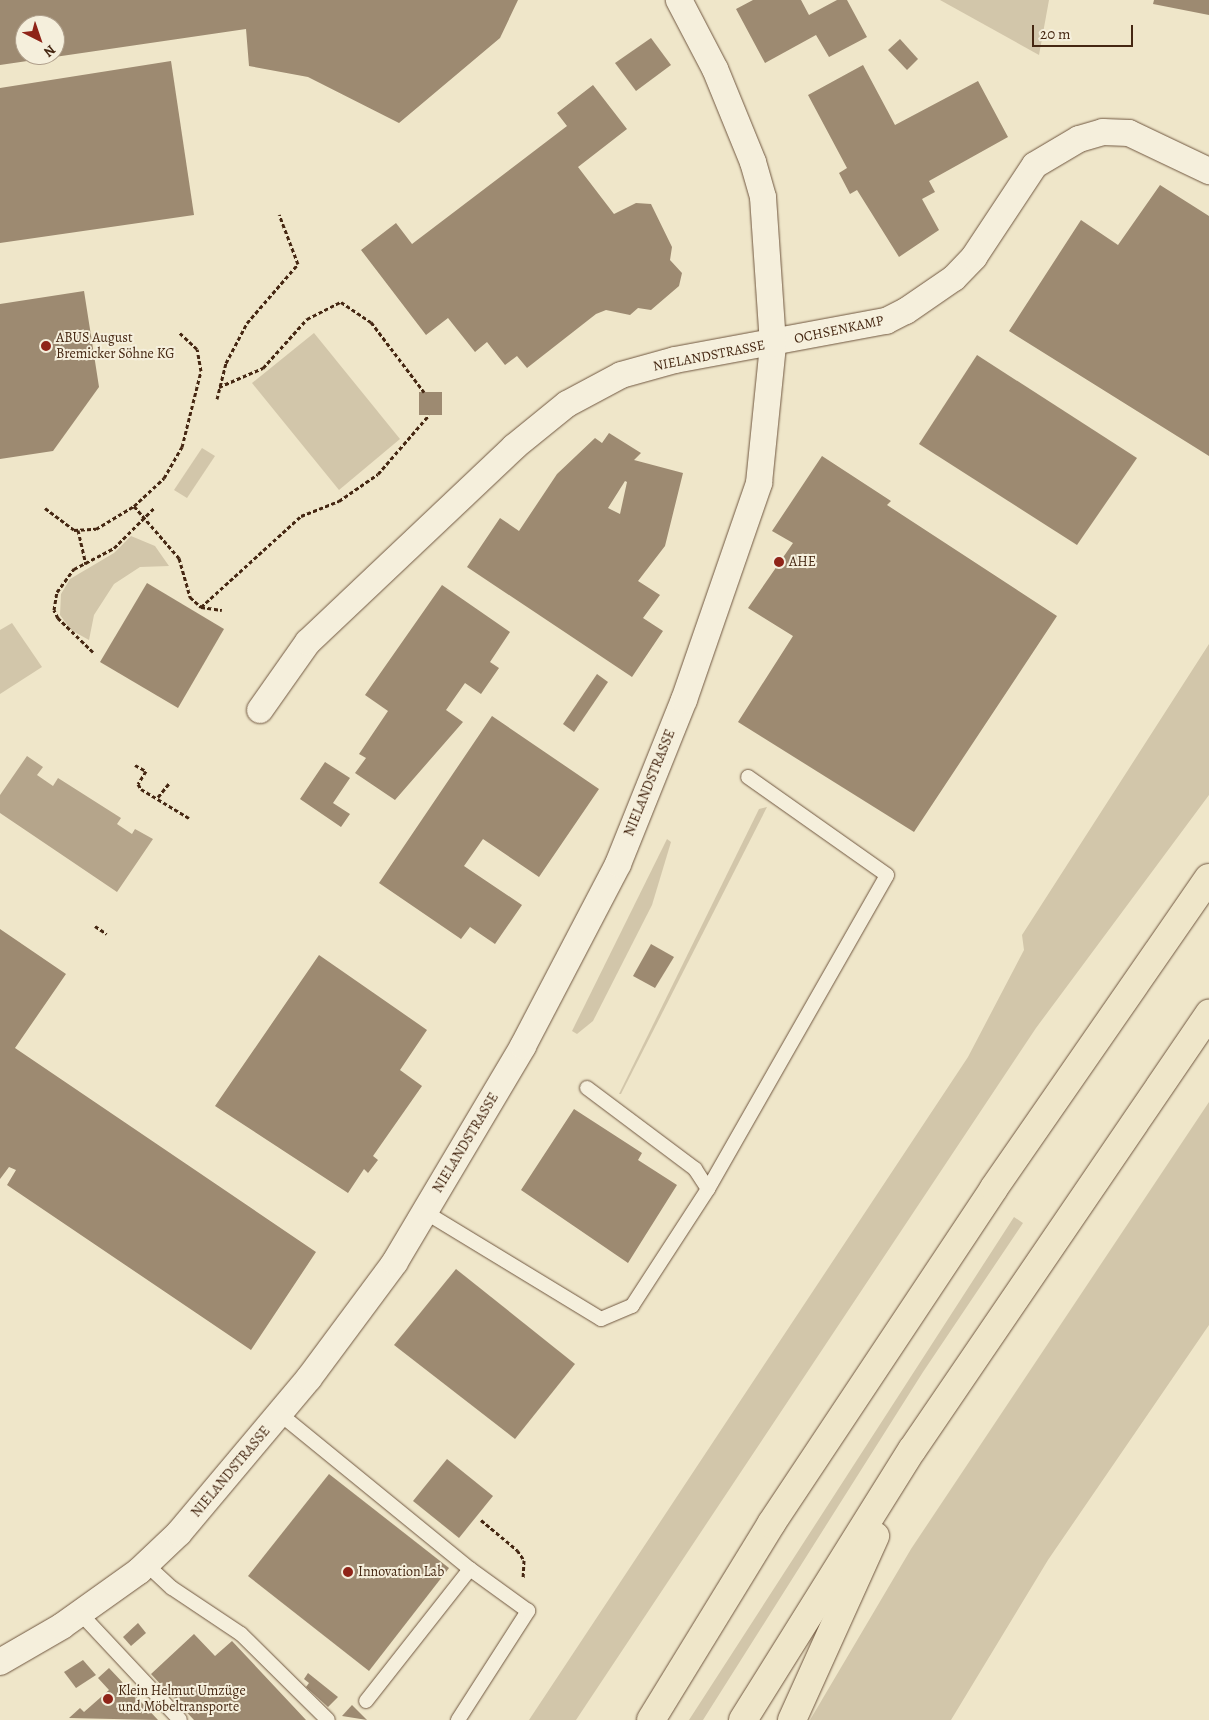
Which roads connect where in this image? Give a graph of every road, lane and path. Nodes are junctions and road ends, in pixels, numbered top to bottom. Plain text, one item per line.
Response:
1 (679, 0) edge
2 (1209, 171) edge
3 (279, 214) dead end
4 (179, 332) dead end
5 (773, 344) junction
6 (218, 387) junction
7 (424, 392) dead end
8 (216, 400) dead end
9 (429, 415) dead end
10 (134, 506) junction
11 (46, 508) dead end
12 (154, 508) dead end
13 (144, 520) junction
14 (78, 530) junction
15 (86, 564) junction
16 (201, 607) junction
17 (222, 610) dead end
18 (93, 652) dead end
19 (260, 710) dead end
20 (135, 765) dead end
21 (748, 778) dead end
22 (170, 782) dead end
23 (158, 797) junction
24 (189, 818) dead end
25 (1209, 878) edge
26 (95, 926) dead end
27 (107, 934) dead end
28 (1209, 1014) edge
29 (587, 1088) dead end
30 (708, 1189) junction
31 (425, 1212) junction
32 (280, 1414) junction
33 (912, 1450) junction
34 (481, 1520) dead end
35 (146, 1564) junction
36 (470, 1568) junction
37 (516, 1602) junction
38 (80, 1613) junction
39 (0, 1662) edge
40 (366, 1701) dead end
41 (180, 1720) edge
42 (328, 1720) edge
43 (458, 1720) edge
44 (651, 1720) edge
45 (743, 1720) edge
46 (792, 1720) edge

1 - 5 street, OCHSENKAMP
2 - 5 street, OCHSENKAMP
3 - 6 path
4 - 10 path
5 - 19 street, NIELANDSTRASSE
5 - 31 street, NIELANDSTRASSE
6 - 7 path
6 - 8 path
9 - 16 path
10 - 13 path
10 - 14 path
11 - 14 path
12 - 13 path
13 - 15 path
13 - 16 path
14 - 15 path
15 - 18 path
16 - 17 path
20 - 23 path
21 - 30 lane
22 - 23 path
23 - 24 path
25 - 44 highway
26 - 27 path
28 - 33 highway
29 - 30 lane
30 - 31 lane
31 - 32 street, NIELANDSTRASSE
32 - 35 street, NIELANDSTRASSE
32 - 36 lane
33 - 45 highway
33 - 46 highway
34 - 37 path
35 - 38 street, NIELANDSTRASSE
35 - 42 lane
36 - 37 lane
36 - 40 lane
37 - 43 lane
38 - 39 street, NIELANDSTRASSE
38 - 41 lane

